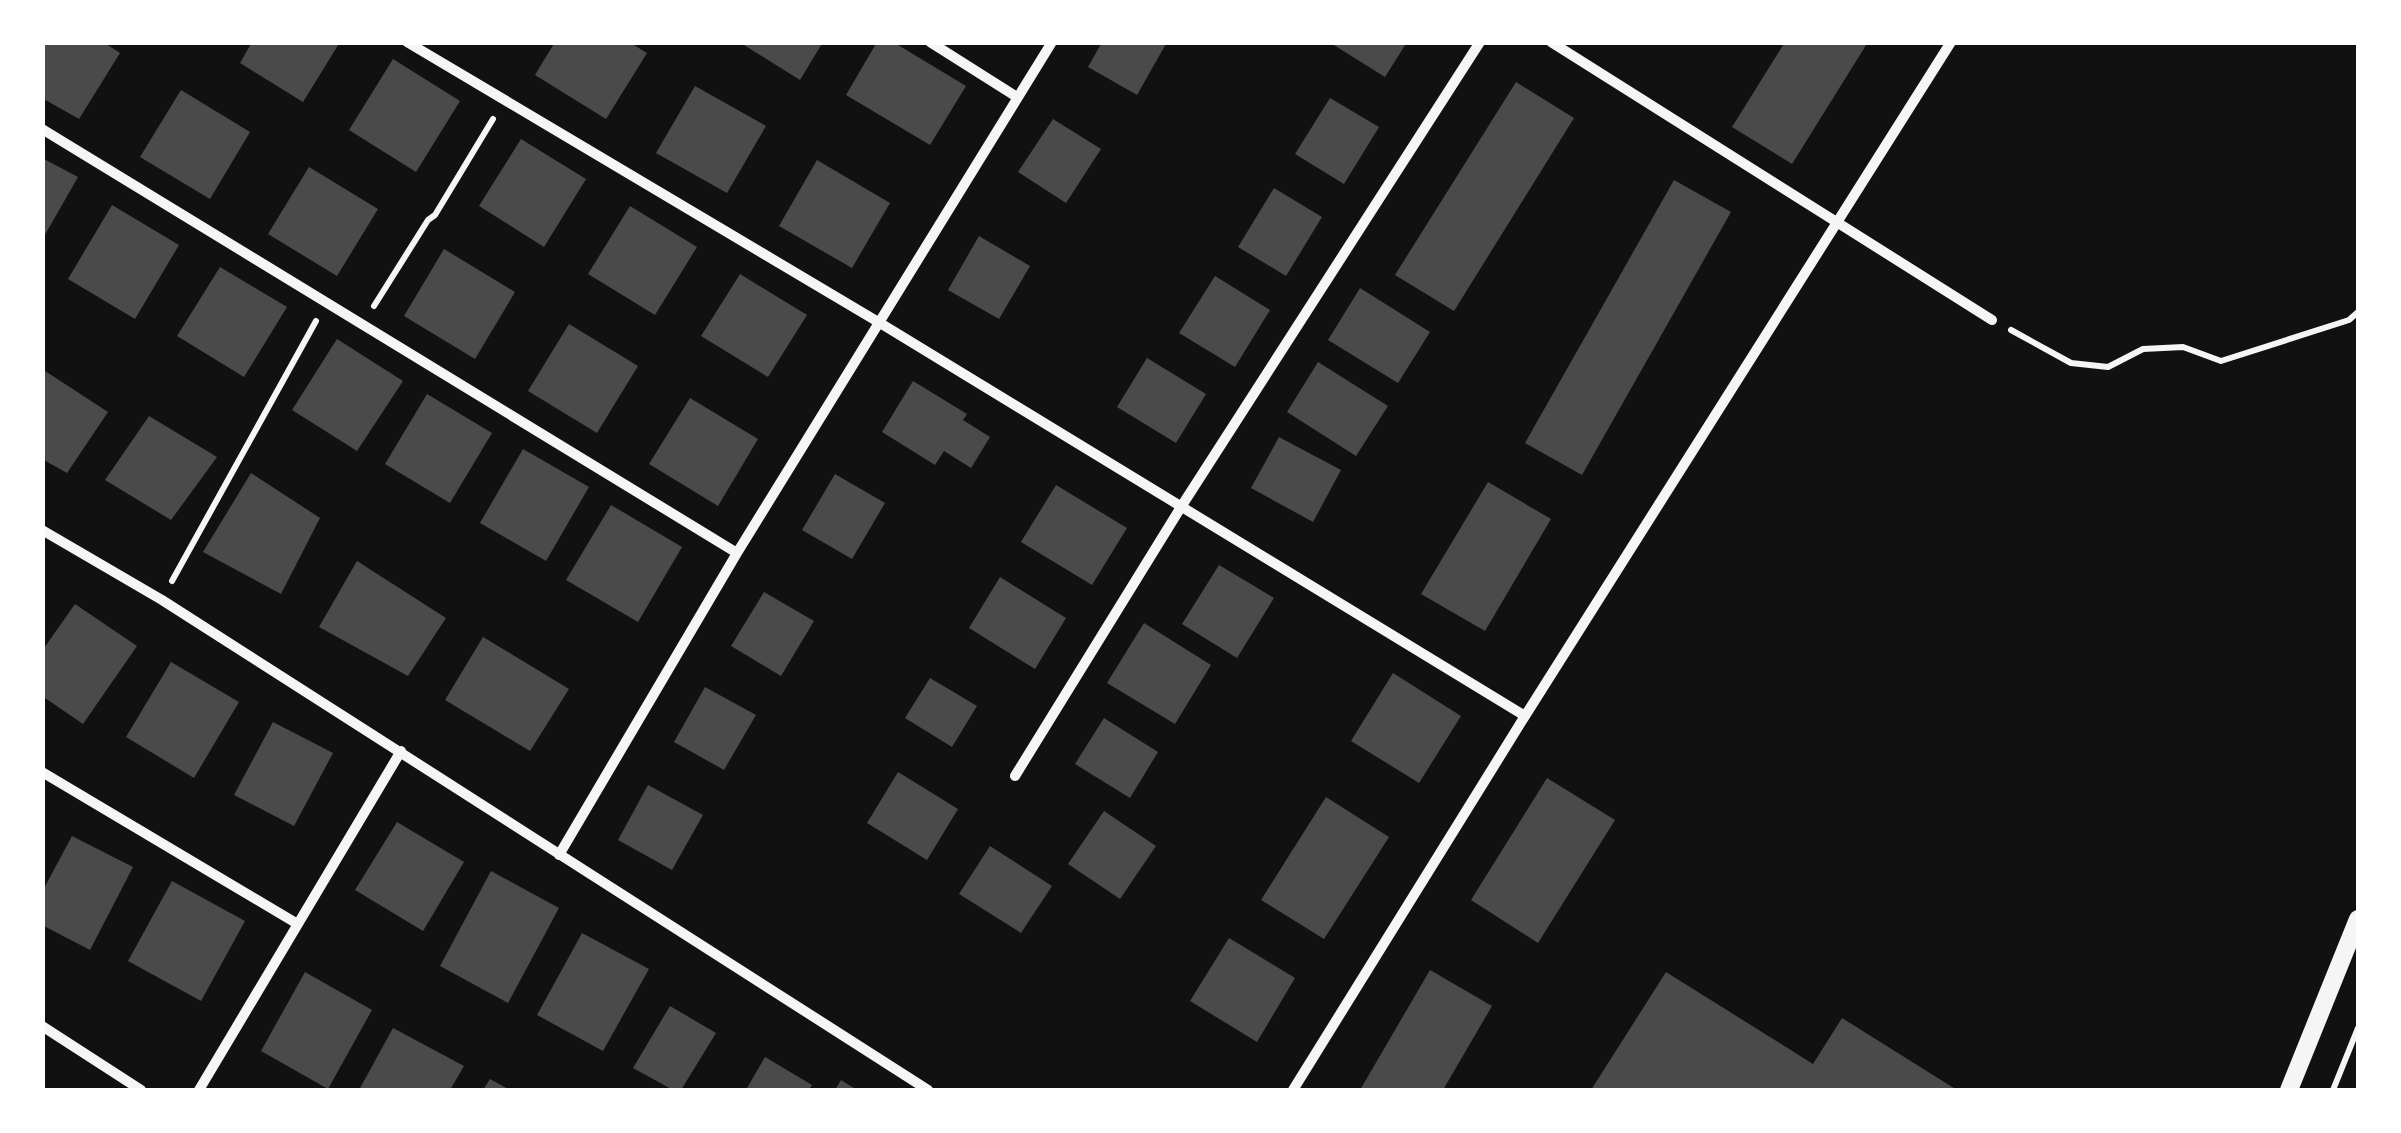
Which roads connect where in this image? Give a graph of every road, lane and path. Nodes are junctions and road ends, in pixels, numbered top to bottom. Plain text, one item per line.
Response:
1 (407, 42) edge
2 (930, 42) edge
3 (1052, 42) edge
4 (1480, 42) edge
5 (1551, 42) edge
6 (1951, 42) edge
7 (1017, 97) junction
8 (504, 101) junction
9 (42, 129) edge
10 (1837, 223) junction
11 (326, 302) junction
12 (2358, 312) edge
13 (1992, 320) joint
14 (880, 323) junction
15 (362, 324) junction
16 (1181, 507) junction
17 (42, 530) edge
18 (737, 553) junction
19 (162, 600) junction
20 (1525, 716) junction
21 (401, 751) junction
22 (42, 772) edge
23 (1015, 776) dead end
24 (558, 855) junction
25 (2358, 919) edge
26 (296, 923) junction
27 (42, 1026) edge
28 (2358, 1028) edge
29 (141, 1090) edge
30 (198, 1090) edge
31 (928, 1090) edge
32 (1294, 1090) edge
33 (2289, 1090) edge
34 (2334, 1090) edge

1 - 8 street
2 - 7 street
3 - 7 street
4 - 16 street
5 - 10 street
6 - 10 street
7 - 14 street
8 - 14 street
8 - 15 path
9 - 11 street
10 - 13 street
10 - 20 street
11 - 15 street
11 - 19 path
12 - 13 path
14 - 16 street
14 - 18 street
15 - 18 street
16 - 20 street
16 - 23 street
17 - 19 street
18 - 24 street
19 - 21 street
20 - 32 street
21 - 24 street
21 - 26 street
22 - 26 street
24 - 31 street
25 - 33 street
26 - 30 street
27 - 29 street
28 - 34 path

